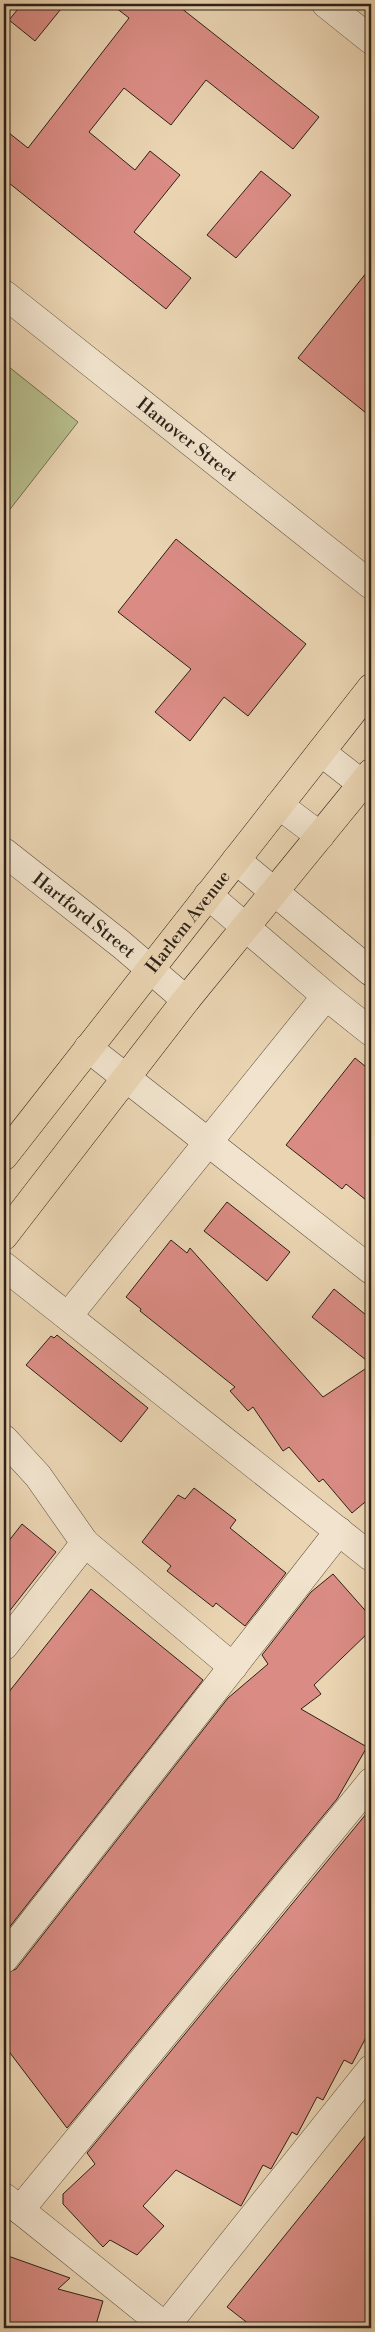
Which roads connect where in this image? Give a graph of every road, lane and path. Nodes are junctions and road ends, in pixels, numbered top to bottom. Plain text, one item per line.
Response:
1 (326, 4) edge
2 (371, 40) edge
3 (4, 294) edge
4 (371, 585) edge
5 (371, 688) edge
6 (321, 752) junction
7 (368, 782) edge
8 (279, 805) junction
9 (320, 836) junction
10 (4, 852) edge
11 (236, 860) junction
12 (274, 893) junction
13 (208, 895) junction
14 (245, 928) junction
15 (149, 969) junction
16 (371, 972) edge
17 (326, 996) junction
18 (186, 1000) junction
19 (371, 1032) edge
20 (88, 1048) junction
21 (127, 1077) junction
22 (207, 1142) junction
23 (4, 1156) edge
24 (4, 1236) edge
25 (4, 1266) edge
26 (371, 1270) edge
27 (68, 1316) junction
28 (4, 1439) edge
29 (339, 1531) junction
30 (85, 1543) junction
31 (371, 1557) edge
32 (4, 1646) edge
33 (233, 1667) junction
34 (371, 1782) edge
35 (4, 1959) edge
36 (371, 2069) edge
37 (12, 2204) edge
38 (166, 2328) edge

1 - 2 street
3 - 4 street, Hanover Street
5 - 6 main road, Harlem Avenue
6 - 7 street
6 - 8 main road, Harlem Avenue
7 - 9 main road
8 - 9 street
8 - 11 main road, Harlem Avenue
9 - 12 main road
10 - 15 street, Hartford Street
11 - 12 street
11 - 13 main road, Harlem Avenue
12 - 14 main road
12 - 16 street
13 - 14 street
13 - 15 main road, Harlem Avenue
14 - 17 street
14 - 18 main road
15 - 18 street, Hartford Street
15 - 20 main road, Harlem Avenue
17 - 19 street
17 - 22 street
18 - 21 main road
20 - 21 street
20 - 23 main road, Harlem Avenue
21 - 22 street
21 - 24 main road
22 - 26 street
22 - 27 street
25 - 27 street
27 - 29 street
28 - 30 street
29 - 31 street
29 - 33 street
30 - 32 street
30 - 33 street
33 - 35 street
34 - 37 street
36 - 38 street
37 - 38 street

